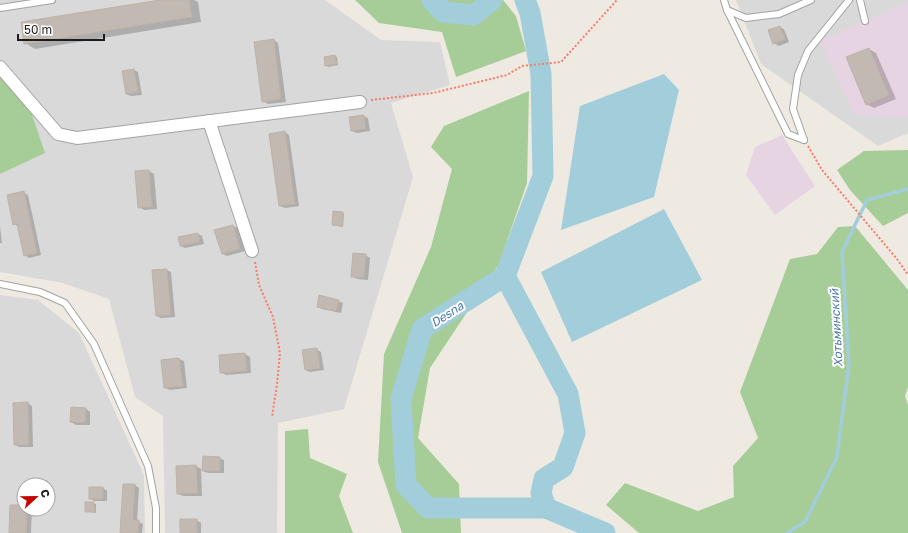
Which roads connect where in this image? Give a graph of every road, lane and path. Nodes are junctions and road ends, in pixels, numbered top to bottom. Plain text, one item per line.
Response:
1 (52, 0) edge
2 (617, 0) edge
3 (724, 0) edge
4 (811, 0) edge
5 (849, 0) edge
6 (860, 0) edge
7 (0, 8) edge
8 (727, 10) junction
9 (866, 21) dead end
10 (0, 67) edge
11 (360, 102) joint
12 (209, 121) junction
13 (804, 140) junction
14 (252, 251) joint
15 (908, 275) edge
16 (0, 284) edge
17 (272, 417) dead end
18 (156, 533) edge

1 - 7 lane
2 - 11 path
3 - 8 lane
4 - 8 lane
5 - 13 lane
6 - 9 lane
8 - 13 lane
10 - 12 street
11 - 12 street
12 - 14 street
13 - 15 path
14 - 17 path
16 - 18 lane

